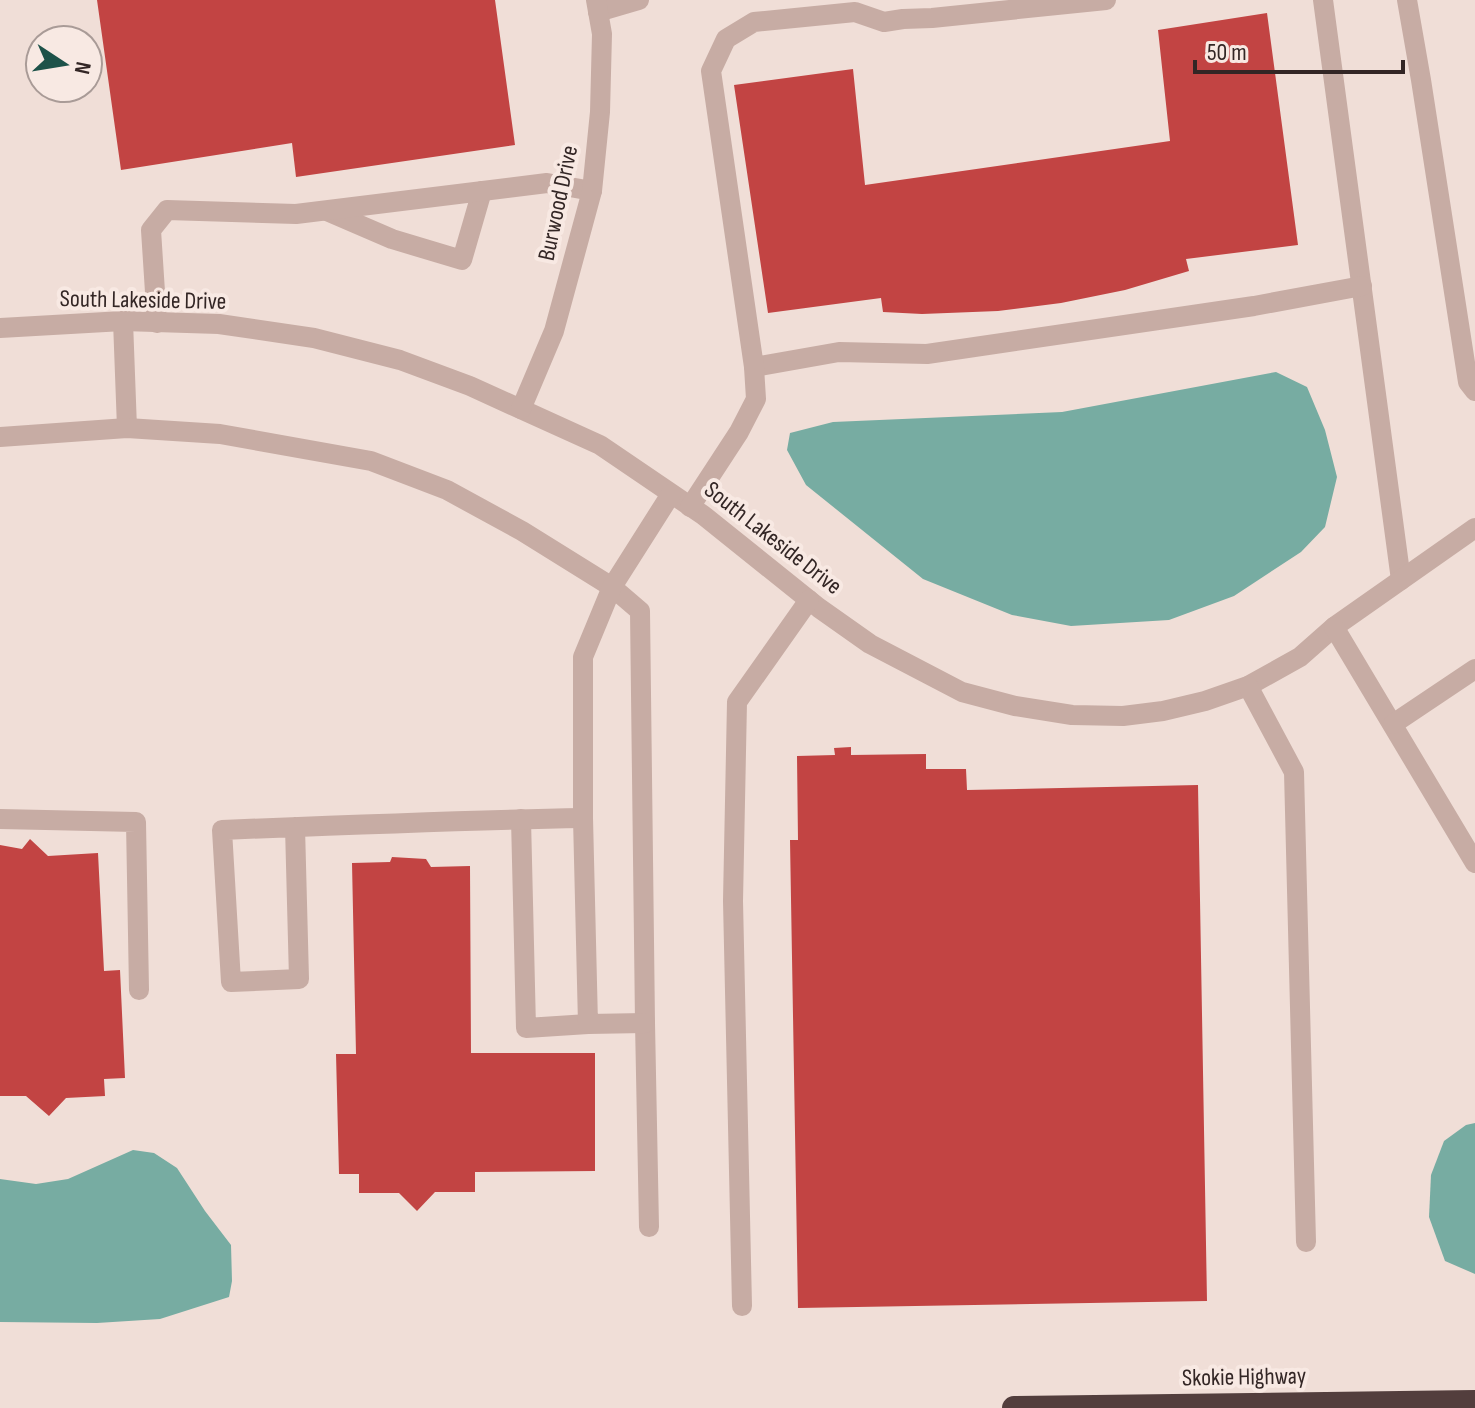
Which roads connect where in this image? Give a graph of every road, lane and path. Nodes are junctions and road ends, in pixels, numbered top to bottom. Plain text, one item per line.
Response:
1 (639, 0) edge
2 (1106, 0) edge
3 (1323, 0) edge
4 (1407, 0) edge
5 (597, 6) edge
6 (482, 191) junction
7 (592, 191) junction
8 (327, 211) junction
9 (1362, 286) junction
10 (123, 321) junction
11 (157, 323) junction
12 (0, 328) edge
13 (754, 367) junction
14 (1475, 391) edge
15 (521, 409) junction
16 (127, 428) junction
17 (0, 437) edge
18 (671, 494) junction
19 (690, 507) junction
20 (1475, 528) edge
21 (1401, 580) junction
22 (612, 587) junction
23 (809, 600) junction
24 (1334, 627) junction
25 (1475, 669) edge
26 (1248, 686) junction
27 (1393, 724) junction
28 (583, 818) junction
29 (0, 819) edge
30 (521, 819) junction
31 (295, 827) junction
32 (1475, 863) edge
33 (139, 990) dead end
34 (645, 1023) junction
35 (588, 1024) junction
36 (649, 1227) dead end
37 (1306, 1242) dead end
38 (742, 1306) dead end
39 (1475, 1402) edge
40 (1014, 1408) edge

1 - 5 street
2 - 13 street
3 - 9 street
4 - 14 street
5 - 7 street, Burwood Drive
6 - 7 street
6 - 8 street
6 - 8 street
7 - 15 street, Burwood Drive
8 - 11 street
9 - 13 street
9 - 21 street
10 - 11 street, South Lakeside Drive
10 - 12 street, South Lakeside Drive
10 - 16 street
11 - 15 street, South Lakeside Drive
13 - 19 street
15 - 18 street, South Lakeside Drive
16 - 17 street
16 - 22 street
18 - 19 street, South Lakeside Drive
18 - 22 street
19 - 23 street, South Lakeside Drive
20 - 21 street, South Lakeside Drive
21 - 24 street, South Lakeside Drive
22 - 28 street
22 - 34 street
23 - 26 street, South Lakeside Drive
23 - 38 street
24 - 26 street, South Lakeside Drive
24 - 27 street
25 - 27 street
26 - 37 street
27 - 32 street
28 - 30 street
28 - 35 street
29 - 33 street
30 - 31 street
30 - 35 street
31 - 31 street
34 - 35 street
34 - 36 street
39 - 40 highway, Skokie Highway

